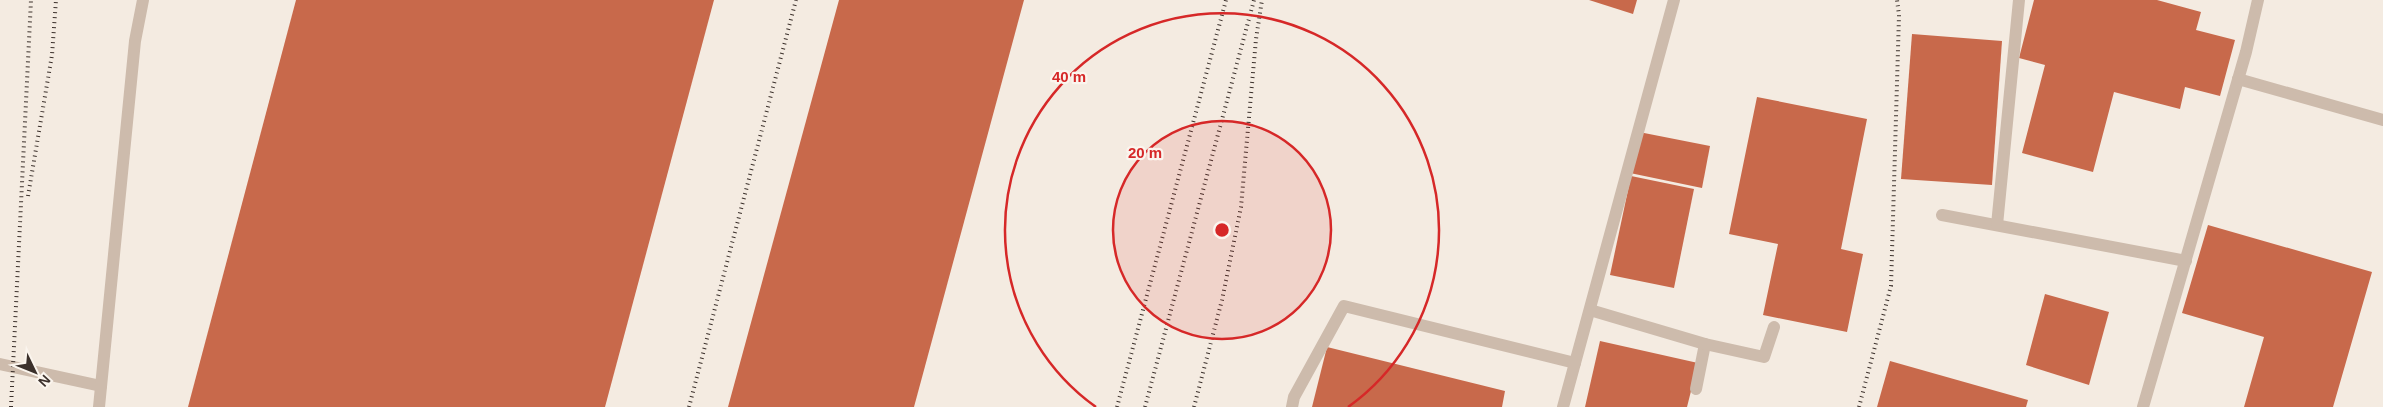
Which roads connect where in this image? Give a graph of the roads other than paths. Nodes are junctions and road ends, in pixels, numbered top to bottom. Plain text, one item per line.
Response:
1 (143, 0) edge
2 (1674, 0) edge
3 (2019, 0) edge
4 (2258, 0) edge
5 (2238, 79) junction
6 (2383, 120) edge
7 (1942, 215) dead end
8 (1997, 225) junction
9 (2186, 262) junction
10 (1590, 310) junction
11 (1774, 327) dead end
12 (1705, 344) junction
13 (1575, 363) junction
14 (0, 364) edge
15 (101, 386) junction
16 (1696, 389) dead end
17 (99, 407) edge
18 (1292, 407) edge
19 (1563, 407) edge
20 (2143, 407) edge

1 - 15 lane
2 - 10 lane
3 - 8 lane
4 - 5 lane
5 - 6 lane
5 - 9 lane
7 - 8 lane
8 - 9 lane
9 - 20 lane
10 - 12 lane
10 - 13 lane
11 - 12 lane
12 - 16 lane
13 - 18 lane
13 - 19 lane
14 - 15 lane
15 - 17 lane

